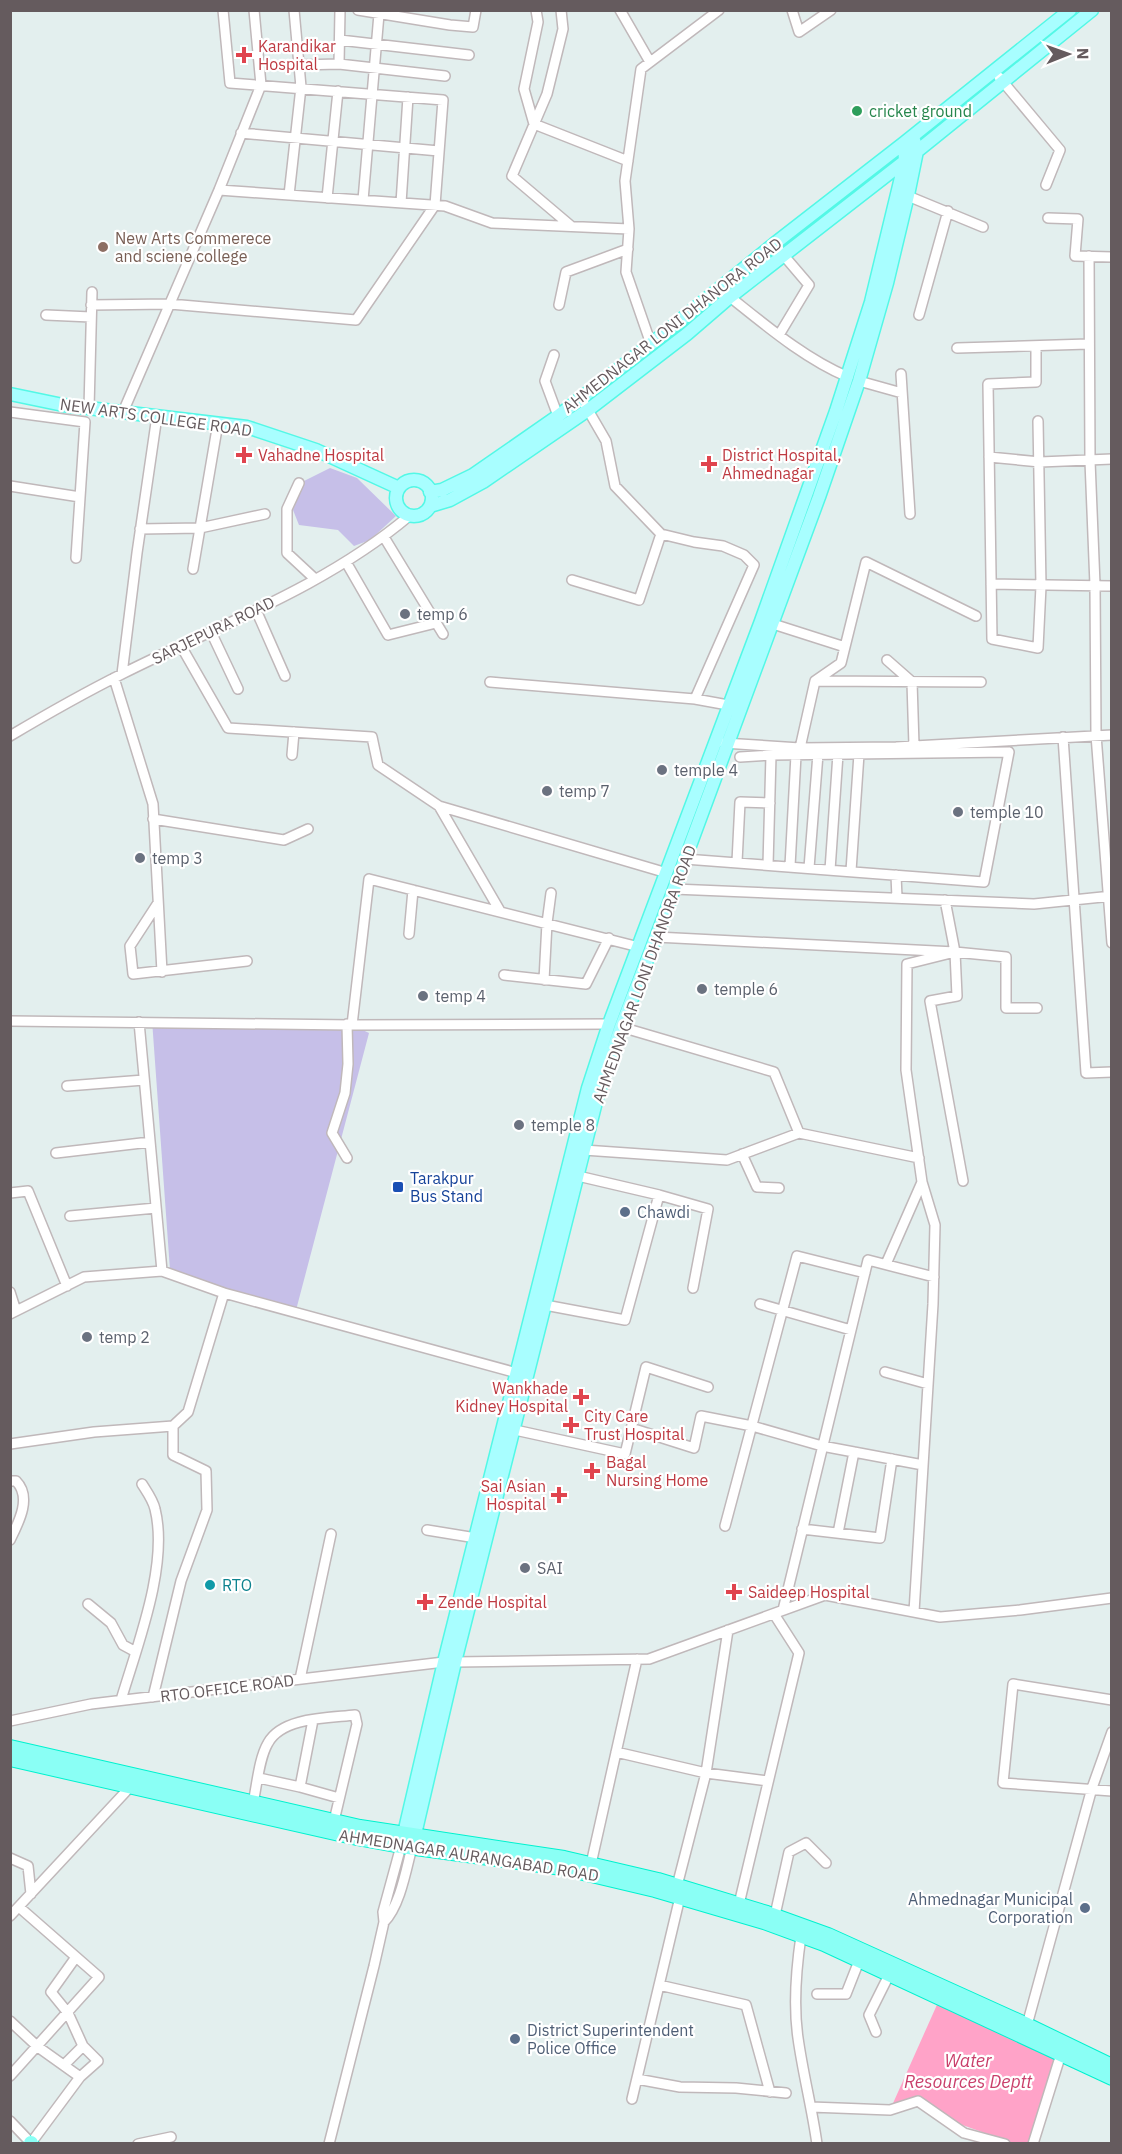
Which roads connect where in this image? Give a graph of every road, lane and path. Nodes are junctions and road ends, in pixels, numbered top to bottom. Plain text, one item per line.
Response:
1 (223, 10) edge
2 (254, 10) edge
3 (294, 10) edge
4 (340, 10) edge
5 (358, 10) edge
6 (476, 10) edge
7 (536, 10) edge
8 (561, 10) edge
9 (620, 10) edge
10 (719, 10) edge
11 (792, 10) edge
12 (831, 10) edge
13 (1070, 10) edge
14 (1092, 10) edge
15 (379, 14) junction
16 (340, 40) junction
17 (376, 45) junction
18 (469, 55) dead end
19 (650, 62) junction
20 (339, 64) junction
21 (299, 65) junction
22 (375, 68) junction
23 (993, 71) junction
24 (445, 76) dead end
25 (1002, 82) junction
26 (261, 85) junction
27 (301, 87) junction
28 (338, 91) junction
29 (373, 94) junction
30 (408, 97) junction
31 (534, 124) junction
32 (242, 133) junction
33 (295, 138) junction
34 (909, 140) junction
35 (333, 141) junction
36 (368, 144) junction
37 (405, 148) junction
38 (439, 151) junction
39 (917, 151) junction
40 (628, 161) junction
41 (905, 161) junction
42 (1046, 185) dead end
43 (219, 190) junction
44 (903, 194) junction
45 (289, 195) junction
46 (327, 198) junction
47 (363, 200) junction
48 (401, 203) junction
49 (435, 205) junction
50 (948, 212) junction
51 (1048, 218) dead end
52 (571, 226) junction
53 (983, 227) dead end
54 (629, 229) junction
55 (774, 244) junction
56 (628, 249) junction
57 (783, 255) junction
58 (1089, 256) junction
59 (1112, 257) edge
60 (719, 288) junction
61 (92, 292) dead end
62 (730, 297) junction
63 (170, 304) junction
64 (91, 305) junction
65 (559, 305) dead end
66 (46, 315) dead end
67 (919, 315) dead end
68 (91, 317) junction
69 (779, 335) junction
70 (651, 344) junction
71 (1088, 344) junction
72 (1036, 346) junction
73 (957, 348) dead end
74 (554, 355) dead end
75 (901, 374) dead end
76 (853, 379) junction
77 (902, 393) junction
78 (10, 394) edge
79 (581, 398) junction
80 (89, 408) junction
81 (588, 410) junction
82 (10, 412) edge
83 (123, 412) junction
84 (157, 416) junction
85 (558, 416) junction
86 (1038, 421) dead end
87 (218, 423) junction
88 (989, 457) junction
89 (1112, 459) edge
90 (1090, 461) junction
91 (1040, 462) junction
92 (299, 483) dead end
93 (10, 486) edge
94 (399, 488) junction
95 (430, 492) junction
96 (80, 497) junction
97 (430, 506) junction
98 (265, 514) dead end
99 (910, 514) dead end
100 (409, 516) junction
101 (200, 528) junction
102 (140, 529) junction
103 (661, 534) junction
104 (384, 537) junction
105 (76, 558) dead end
106 (346, 562) junction
107 (193, 569) dead end
108 (315, 579) junction
109 (572, 580) dead end
110 (991, 584) junction
111 (1095, 585) junction
112 (1041, 586) junction
113 (1112, 586) edge
114 (256, 610) junction
115 (976, 616) dead end
116 (436, 623) junction
117 (773, 624) junction
118 (211, 632) junction
119 (443, 634) dead end
120 (181, 646) junction
121 (845, 647) junction
122 (887, 660) dead end
123 (118, 676) junction
124 (285, 676) dead end
125 (815, 681) junction
126 (490, 682) dead end
127 (912, 682) junction
128 (981, 682) dead end
129 (238, 689) dead end
130 (695, 699) junction
131 (728, 705) junction
132 (294, 732) junction
133 (1096, 735) junction
134 (1112, 735) edge
135 (10, 736) edge
136 (1063, 737) junction
137 (721, 742) junction
138 (914, 746) junction
139 (798, 751) junction
140 (818, 754) junction
141 (838, 754) junction
142 (859, 754) junction
143 (292, 755) dead end
144 (771, 755) junction
145 (740, 757) dead end
146 (770, 803) junction
147 (439, 806) junction
148 (153, 819) junction
149 (308, 829) dead end
150 (686, 859) junction
151 (737, 862) junction
152 (768, 865) junction
153 (790, 866) junction
154 (809, 868) junction
155 (830, 870) junction
156 (851, 871) junction
157 (667, 873) junction
158 (896, 875) junction
159 (674, 889) junction
160 (413, 890) junction
161 (551, 893) dead end
162 (1110, 896) edge
163 (897, 898) junction
164 (1074, 899) junction
165 (945, 900) junction
166 (158, 903) junction
167 (500, 911) junction
168 (547, 923) junction
169 (409, 934) dead end
170 (656, 937) junction
171 (609, 938) junction
172 (1112, 943) edge
173 (639, 947) junction
174 (955, 952) junction
175 (247, 961) dead end
176 (162, 972) junction
177 (504, 975) dead end
178 (544, 980) junction
179 (1037, 1008) dead end
180 (10, 1021) edge
181 (139, 1022) junction
182 (350, 1024) junction
183 (615, 1025) junction
184 (1112, 1072) edge
185 (144, 1080) junction
186 (67, 1086) dead end
187 (800, 1133) junction
188 (150, 1142) junction
189 (584, 1150) junction
190 (56, 1153) dead end
191 (742, 1154) junction
192 (347, 1158) dead end
193 (919, 1158) junction
194 (578, 1176) junction
195 (963, 1181) dead end
196 (922, 1182) junction
197 (779, 1188) dead end
198 (10, 1193) edge
199 (659, 1195) junction
200 (156, 1208) junction
201 (70, 1216) dead end
202 (886, 1264) junction
203 (162, 1271) junction
204 (865, 1273) junction
205 (933, 1276) junction
206 (67, 1286) junction
207 (693, 1288) dead end
208 (10, 1293) edge
209 (224, 1293) junction
210 (760, 1304) dead end
211 (545, 1305) junction
212 (783, 1311) junction
213 (13, 1312) edge
214 (851, 1330) junction
215 (885, 1372) dead end
216 (517, 1373) junction
217 (928, 1384) junction
218 (708, 1387) dead end
219 (173, 1426) junction
220 (752, 1426) junction
221 (631, 1428) junction
222 (515, 1430) junction
223 (10, 1444) edge
224 (822, 1446) junction
225 (854, 1452) junction
226 (892, 1459) junction
227 (923, 1465) junction
228 (10, 1481) edge
229 (142, 1484) dead end
230 (725, 1526) dead end
231 (802, 1529) junction
232 (427, 1530) dead end
233 (838, 1533) junction
234 (331, 1534) dead end
235 (476, 1538) junction
236 (10, 1540) edge
237 (1112, 1598) edge
238 (88, 1604) dead end
239 (778, 1612) junction
240 (914, 1612) junction
241 (728, 1630) junction
242 (136, 1652) junction
243 (637, 1659) junction
244 (450, 1662) junction
245 (300, 1679) junction
246 (153, 1697) junction
247 (121, 1700) junction
248 (1112, 1700) edge
249 (313, 1720) junction
250 (10, 1721) edge
251 (1112, 1732) edge
252 (10, 1747) edge
253 (616, 1752) junction
254 (10, 1759) edge
255 (706, 1773) junction
256 (259, 1778) junction
257 (768, 1781) junction
258 (131, 1786) junction
259 (300, 1787) junction
260 (1092, 1788) junction
261 (1112, 1791) edge
262 (339, 1798) junction
263 (253, 1803) junction
264 (334, 1821) junction
265 (408, 1841) junction
266 (10, 1858) edge
267 (826, 1863) dead end
268 (591, 1864) junction
269 (679, 1892) junction
270 (31, 1894) junction
271 (739, 1904) junction
272 (19, 1907) junction
273 (10, 1916) edge
274 (775, 1916) junction
275 (801, 1936) junction
276 (76, 1957) junction
277 (859, 1961) junction
278 (889, 1975) junction
279 (659, 1985) junction
280 (817, 1994) dead end
281 (68, 2013) junction
282 (10, 2021) edge
283 (1027, 2025) junction
284 (876, 2032) dead end
285 (83, 2046) junction
286 (38, 2047) junction
287 (1061, 2054) junction
288 (64, 2065) junction
289 (1112, 2066) edge
290 (10, 2076) edge
291 (81, 2077) junction
292 (1112, 2078) edge
293 (637, 2079) junction
294 (770, 2092) junction
295 (786, 2093) dead end
296 (632, 2099) dead end
297 (811, 2107) junction
298 (10, 2121) edge
299 (171, 2137) dead end
300 (31, 2143) edge
301 (138, 2144) edge
302 (329, 2144) edge
303 (817, 2144) edge
304 (1005, 2144) edge
305 (1034, 2144) edge

1 - 26 street
2 - 26 street
3 - 21 street
4 - 16 street
5 - 15 street
6 - 15 street
7 - 31 street
8 - 31 street
9 - 19 street
10 - 19 street
11 - 12 street
13 - 23 main road, AHMEDNAGAR LONI DHANORA ROAD
14 - 25 main road, AHMEDNAGAR LONI DHANORA ROAD
15 - 17 street
16 - 17 street
16 - 20 street
17 - 18 street
17 - 22 street
19 - 40 street
20 - 21 street
20 - 22 street
21 - 27 street
22 - 24 street
22 - 29 street
23 - 25 street
23 - 34 main road, AHMEDNAGAR LONI DHANORA ROAD
25 - 39 main road, AHMEDNAGAR LONI DHANORA ROAD
25 - 42 street
26 - 27 street
26 - 32 street
27 - 28 street
27 - 33 street
28 - 29 street
28 - 35 street
29 - 30 street
29 - 36 street
30 - 37 street
30 - 38 street
31 - 40 street
31 - 52 street
32 - 33 street
32 - 43 street
33 - 35 street
33 - 45 street
34 - 39 main road, AHMEDNAGAR LONI DHANORA ROAD
34 - 41 main road, AHMEDNAGAR LONI DHANORA ROAD
34 - 55 main road, AHMEDNAGAR LONI DHANORA ROAD
35 - 36 street
35 - 46 street
36 - 37 street
36 - 47 street
37 - 38 street
37 - 48 street
38 - 49 street
39 - 41 main road, AHMEDNAGAR LONI DHANORA ROAD
39 - 44 main road, AHMEDNAGAR LONI DHANORA ROAD
40 - 54 street
41 - 44 main road, AHMEDNAGAR LONI DHANORA ROAD
41 - 57 main road, AHMEDNAGAR LONI DHANORA ROAD
43 - 45 street
43 - 63 street
44 - 50 street
44 - 76 main road, AHMEDNAGAR LONI DHANORA ROAD
45 - 46 street
46 - 47 street
47 - 48 street
48 - 49 street
49 - 52 street
49 - 63 street
50 - 53 street
50 - 67 street
51 - 58 street
52 - 54 street
54 - 56 street
55 - 57 street
55 - 60 main road, AHMEDNAGAR LONI DHANORA ROAD
56 - 65 street
56 - 70 street
57 - 62 main road, AHMEDNAGAR LONI DHANORA ROAD
57 - 69 street
58 - 59 street
58 - 71 street
60 - 62 street
60 - 70 main road, AHMEDNAGAR LONI DHANORA ROAD
61 - 64 street
62 - 69 street
62 - 81 main road, AHMEDNAGAR LONI DHANORA ROAD
63 - 64 street
63 - 83 street
64 - 68 street
66 - 68 street
68 - 80 street
69 - 76 street
70 - 79 main road, AHMEDNAGAR LONI DHANORA ROAD
71 - 72 street
71 - 90 street
72 - 73 street
72 - 88 street
74 - 85 street
75 - 77 street
76 - 77 street
76 - 117 main road, AHMEDNAGAR LONI DHANORA ROAD
76 - 131 main road, AHMEDNAGAR LONI DHANORA ROAD
77 - 99 street
78 - 80 main road, NEW ARTS COLLEGE ROAD
79 - 81 street
79 - 85 main road, AHMEDNAGAR LONI DHANORA ROAD
80 - 83 main road, NEW ARTS COLLEGE ROAD
81 - 97 main road, AHMEDNAGAR LONI DHANORA ROAD
81 - 103 street
82 - 96 street
83 - 84 main road, NEW ARTS COLLEGE ROAD
84 - 87 main road, NEW ARTS COLLEGE ROAD
84 - 102 street
85 - 95 main road, AHMEDNAGAR LONI DHANORA ROAD
86 - 91 street
87 - 94 main road, NEW ARTS COLLEGE ROAD
87 - 101 street
88 - 91 street
88 - 110 street
89 - 90 street
90 - 91 street
90 - 111 street
91 - 112 street
92 - 108 street
93 - 96 street
94 - 95 main road
94 - 100 main road
95 - 97 main road
96 - 105 street
97 - 100 main road
98 - 101 street
100 - 104 street, SARJEPURA ROAD
101 - 102 street
101 - 107 street
102 - 123 street
103 - 109 street
103 - 130 street
104 - 106 street, SARJEPURA ROAD
104 - 116 street
106 - 108 street, SARJEPURA ROAD
106 - 116 street
108 - 114 street, SARJEPURA ROAD
110 - 112 street
110 - 112 street
111 - 112 street
111 - 113 street
111 - 133 street
114 - 118 street, SARJEPURA ROAD
114 - 124 street
115 - 121 street
116 - 119 street
117 - 121 street
117 - 137 main road, AHMEDNAGAR LONI DHANORA ROAD
118 - 120 street, SARJEPURA ROAD
118 - 129 street
120 - 123 street, SARJEPURA ROAD
120 - 132 street
121 - 125 street
122 - 127 street
123 - 135 street, SARJEPURA ROAD
123 - 148 street
125 - 127 street
125 - 139 street
126 - 130 street
127 - 128 street
127 - 138 street
130 - 131 street
131 - 137 main road, AHMEDNAGAR LONI DHANORA ROAD
132 - 143 street
132 - 147 street
133 - 134 street
133 - 136 street
133 - 162 street
136 - 138 street
136 - 164 street
137 - 139 street
137 - 150 main road, AHMEDNAGAR LONI DHANORA ROAD
137 - 157 main road, AHMEDNAGAR LONI DHANORA ROAD
138 - 139 street
139 - 140 street
139 - 144 street
139 - 153 street
140 - 141 street
140 - 154 street
141 - 142 street
141 - 155 street
142 - 156 street
142 - 158 street
144 - 145 street
144 - 146 street
146 - 151 street
146 - 152 street
147 - 157 street
147 - 167 street
148 - 149 street
148 - 166 street
150 - 151 street
150 - 159 main road, AHMEDNAGAR LONI DHANORA ROAD
151 - 152 street
152 - 153 street
153 - 154 street
154 - 155 street
155 - 156 street
156 - 158 street
157 - 173 main road, AHMEDNAGAR LONI DHANORA ROAD
158 - 163 street
159 - 163 street
159 - 170 main road, AHMEDNAGAR LONI DHANORA ROAD
160 - 167 street
160 - 169 street
160 - 182 street
161 - 168 street
162 - 164 street
162 - 172 street
163 - 165 street
164 - 165 street
164 - 184 street
165 - 174 street
166 - 176 street
166 - 176 street
167 - 168 street
168 - 171 street
168 - 178 street
170 - 174 street
170 - 183 main road, AHMEDNAGAR LONI DHANORA ROAD
171 - 173 street
171 - 178 street
173 - 183 main road, AHMEDNAGAR LONI DHANORA ROAD
174 - 179 street
174 - 193 street
174 - 195 street
175 - 176 street
177 - 178 street
180 - 181 street
181 - 182 street
181 - 185 street
182 - 183 street
182 - 192 street
183 - 187 street
183 - 189 main road, AHMEDNAGAR LONI DHANORA ROAD
183 - 216 main road, AHMEDNAGAR LONI DHANORA ROAD
185 - 186 street
185 - 188 street
187 - 191 street
187 - 193 street
188 - 190 street
188 - 200 street
189 - 191 street
189 - 194 main road, AHMEDNAGAR LONI DHANORA ROAD
191 - 197 street
193 - 196 street
194 - 199 street
194 - 211 main road, AHMEDNAGAR LONI DHANORA ROAD
196 - 202 street
196 - 205 street
198 - 206 street
199 - 207 street
199 - 211 street
200 - 201 street
200 - 203 street
202 - 204 street
202 - 205 street
203 - 206 street
203 - 209 street
204 - 212 street
204 - 214 street
205 - 217 street
206 - 213 street
208 - 213 street
209 - 216 street
209 - 219 street
210 - 212 street
211 - 222 main road, AHMEDNAGAR LONI DHANORA ROAD
212 - 214 street
212 - 220 street
214 - 224 street
215 - 217 street
216 - 235 main road, AHMEDNAGAR LONI DHANORA ROAD
217 - 227 street
218 - 221 street
219 - 223 street
219 - 246 street
220 - 221 street
220 - 224 street
220 - 230 street
221 - 222 street
222 - 244 main road, AHMEDNAGAR LONI DHANORA ROAD
224 - 225 street
224 - 231 street
225 - 226 street
225 - 233 street
226 - 227 street
226 - 233 street
227 - 240 street
228 - 236 street
229 - 242 street
231 - 233 street
231 - 239 street
232 - 235 street
234 - 245 street
235 - 244 main road, AHMEDNAGAR LONI DHANORA ROAD
237 - 240 street, RTO OFFICE ROAD
238 - 242 street
239 - 240 street, RTO OFFICE ROAD
239 - 241 street, RTO OFFICE ROAD
239 - 257 street
241 - 243 street, RTO OFFICE ROAD
241 - 255 street
242 - 247 street
243 - 244 street, RTO OFFICE ROAD
243 - 253 street
244 - 245 street, RTO OFFICE ROAD
244 - 265 main road, AHMEDNAGAR LONI DHANORA ROAD
245 - 246 street, RTO OFFICE ROAD
246 - 247 street, RTO OFFICE ROAD
247 - 250 street, RTO OFFICE ROAD
248 - 260 street
249 - 256 street
249 - 259 street
249 - 262 street
251 - 260 street
252 - 263 highway
253 - 255 street
253 - 268 street
254 - 258 highway, AHMEDNAGAR AURANGABAD ROAD
255 - 257 street
255 - 269 street
256 - 259 street
256 - 263 street
257 - 271 street
258 - 265 highway, AHMEDNAGAR AURANGABAD ROAD
258 - 270 street
259 - 262 street
260 - 261 street
260 - 283 street
262 - 264 street
263 - 264 highway
264 - 265 highway
265 - 268 highway
265 - 269 highway, AHMEDNAGAR AURANGABAD ROAD
265 - 302 street
266 - 270 street
267 - 274 street
268 - 269 highway
269 - 271 highway
269 - 275 highway, AHMEDNAGAR AURANGABAD ROAD
269 - 279 street
270 - 272 street
271 - 274 highway
272 - 273 street
272 - 276 street
274 - 283 highway
275 - 277 highway, AHMEDNAGAR AURANGABAD ROAD
275 - 297 street
276 - 281 street
276 - 281 street
277 - 278 highway, AHMEDNAGAR AURANGABAD ROAD
277 - 280 street
278 - 284 street
278 - 287 highway, AHMEDNAGAR AURANGABAD ROAD
279 - 293 street
279 - 294 street
281 - 285 street
281 - 286 street
282 - 286 street
283 - 289 highway
285 - 288 street
285 - 291 street
286 - 288 street
286 - 290 street
287 - 292 highway, AHMEDNAGAR AURANGABAD ROAD
287 - 305 street
288 - 291 street
291 - 300 street
293 - 294 street
293 - 296 street
294 - 295 street
297 - 303 street
297 - 304 street
298 - 300 street
299 - 301 street

